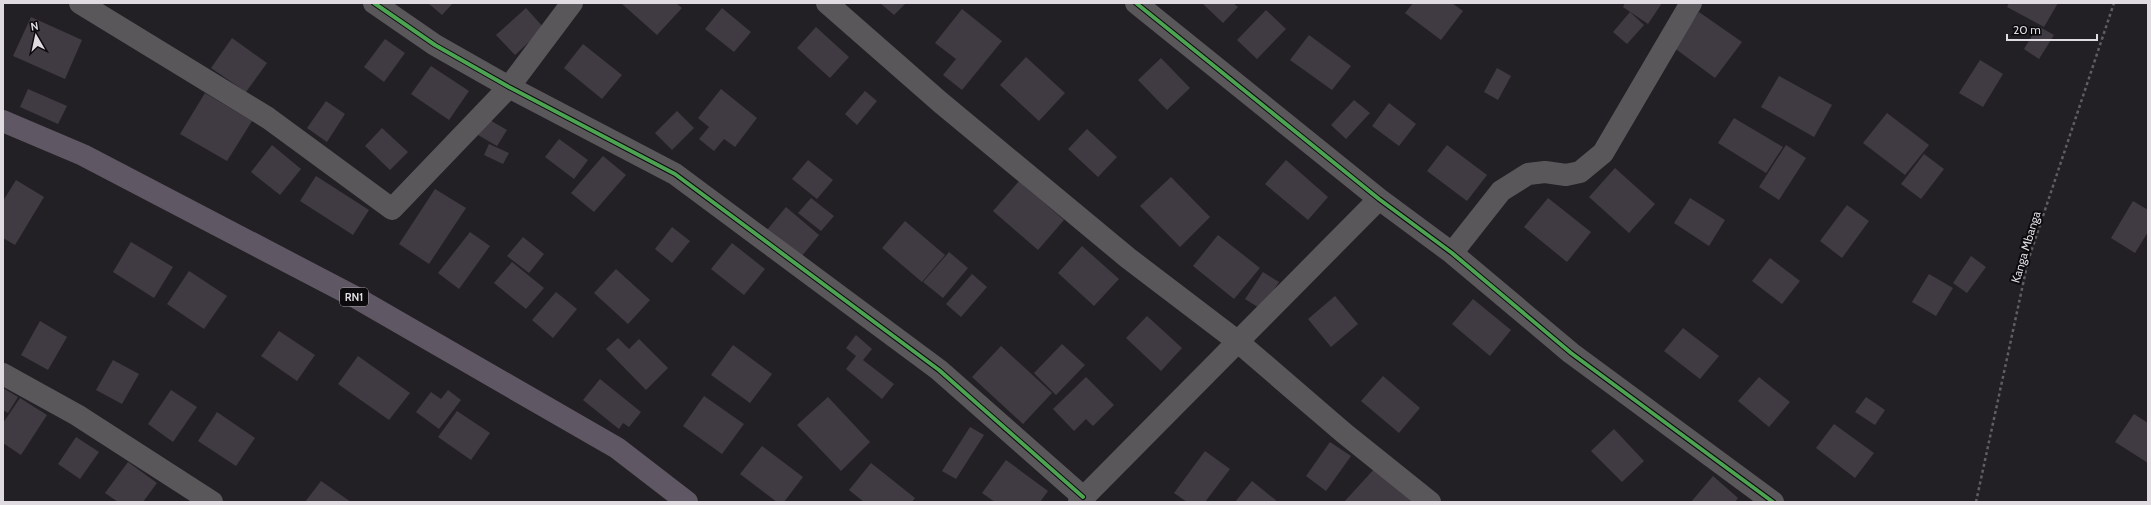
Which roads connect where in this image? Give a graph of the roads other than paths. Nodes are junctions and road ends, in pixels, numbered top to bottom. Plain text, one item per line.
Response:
1 (80, 3) edge
2 (374, 3) edge
3 (572, 3) edge
4 (827, 3) edge
5 (1136, 3) edge
6 (1691, 3) edge
7 (509, 87) junction
8 (3, 121) edge
9 (1379, 199) junction
10 (1452, 253) junction
11 (1237, 341) junction
12 (3, 374) edge
13 (1081, 500) edge
14 (212, 502) edge
15 (687, 502) edge
16 (1430, 502) edge
17 (1773, 502) edge

1 - 7 street
2 - 7 street
3 - 7 street
4 - 11 street
5 - 9 street
6 - 10 street
7 - 13 street
8 - 15 highway, RN1
9 - 10 street
9 - 11 street
10 - 17 street
11 - 13 street
11 - 16 street
12 - 14 street

